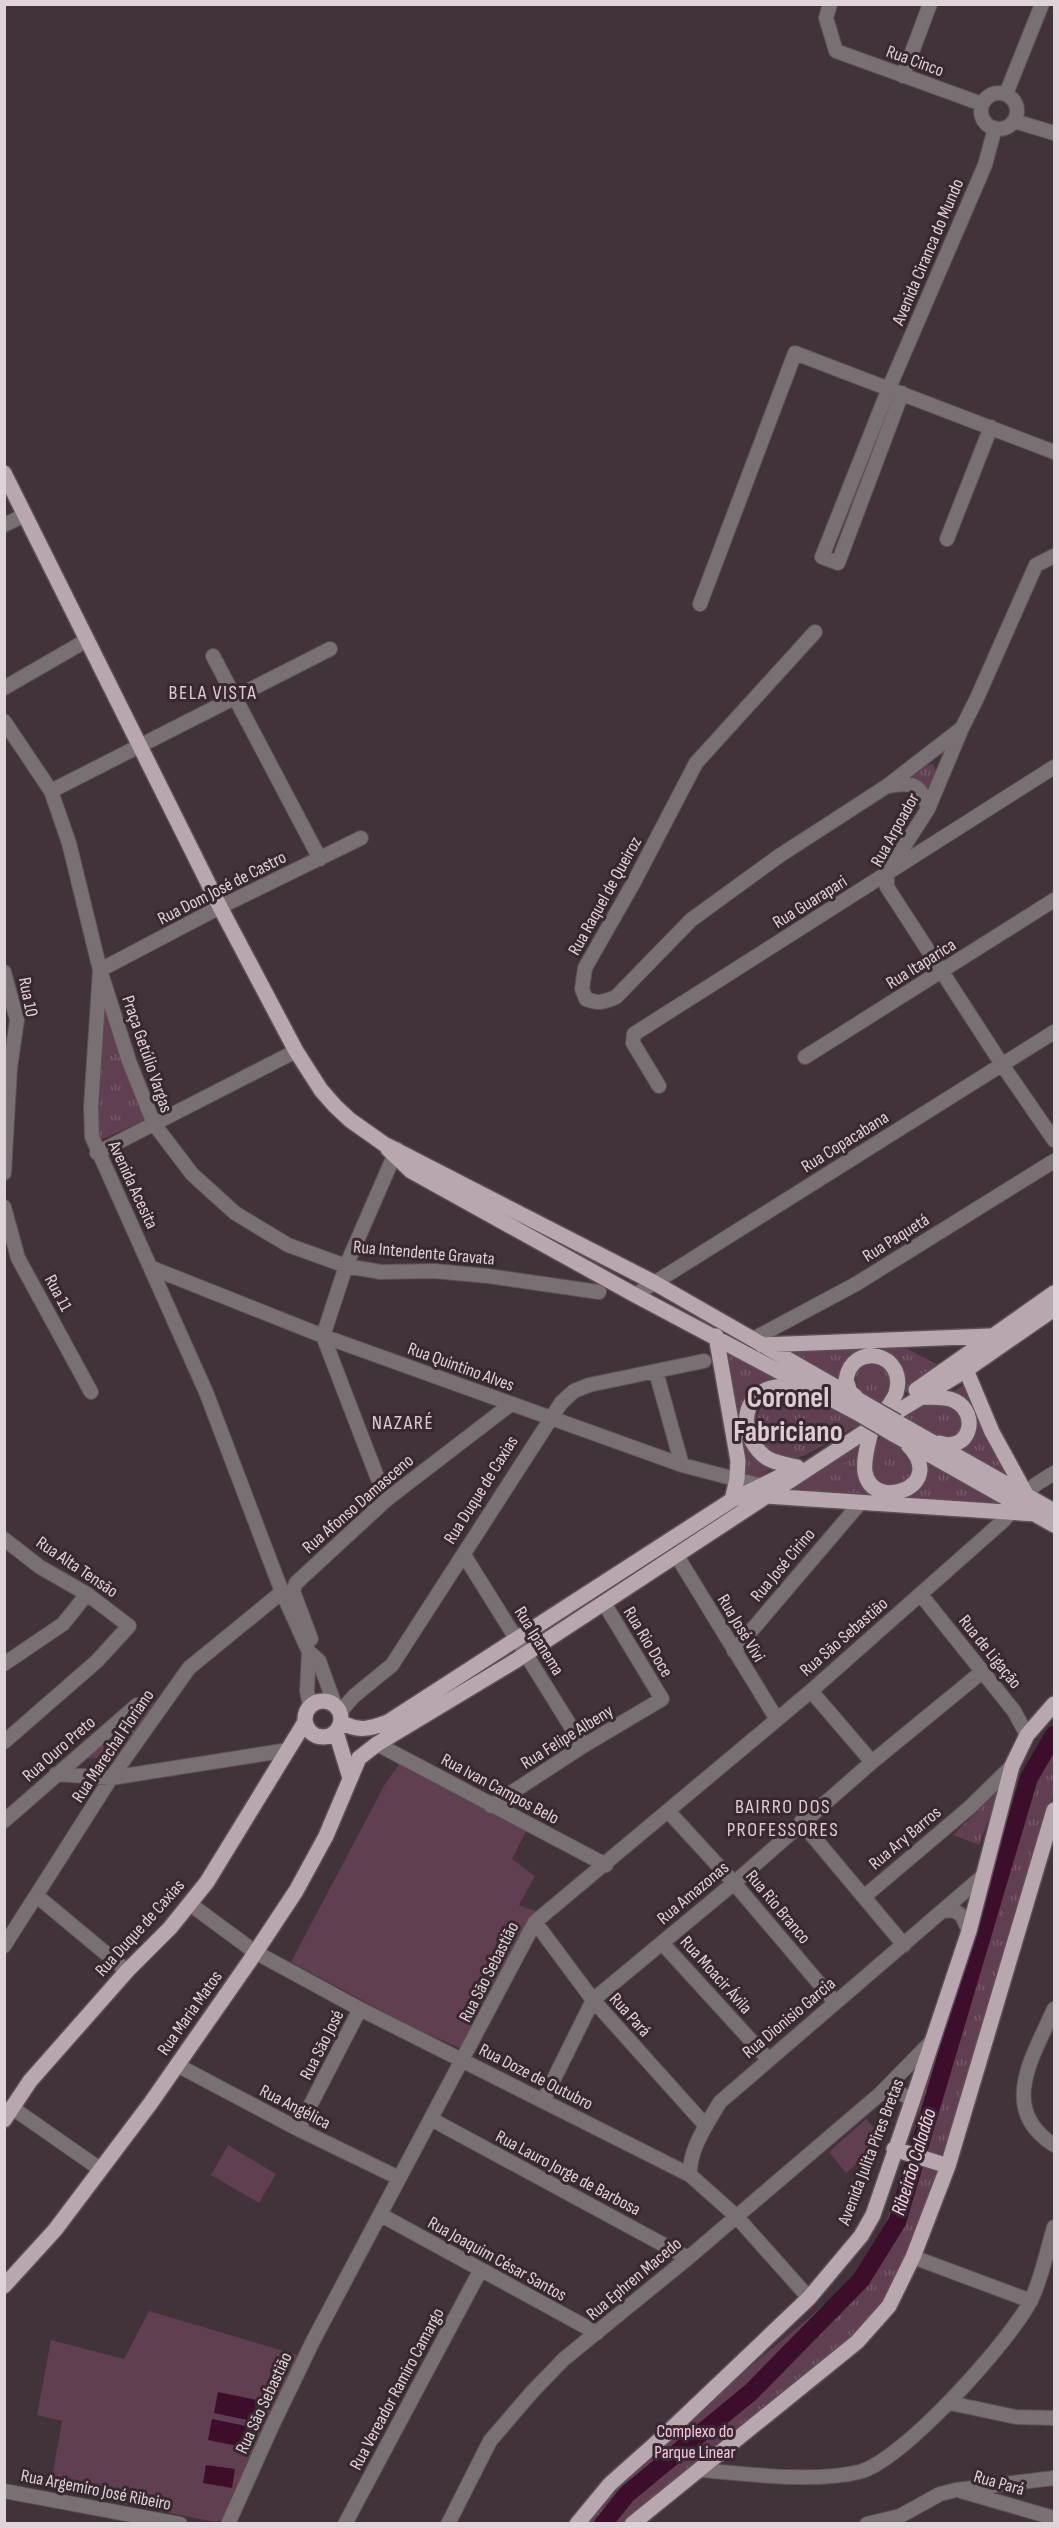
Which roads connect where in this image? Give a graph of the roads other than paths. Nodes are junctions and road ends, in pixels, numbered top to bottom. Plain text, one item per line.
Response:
1 (830, 4) edge
2 (930, 4) edge
3 (1042, 4) edge
4 (903, 76) junction
5 (1006, 94) junction
6 (982, 104) junction
7 (1014, 121) junction
8 (995, 128) junction
9 (1054, 133) edge
10 (895, 391) junction
11 (991, 427) junction
12 (1054, 452) edge
13 (4, 473) edge
14 (25, 515) junction
15 (4, 525) edge
16 (947, 539) dead end
17 (1054, 556) edge
18 (700, 604) dead end
19 (815, 632) dead end
20 (87, 640) junction
21 (330, 649) dead end
22 (213, 656) dead end
23 (4, 688) edge
24 (234, 697) junction
25 (4, 721) edge
26 (962, 728) junction
27 (139, 745) junction
28 (1054, 767) edge
29 (887, 786) junction
30 (51, 791) junction
31 (928, 809) junction
32 (361, 838) dead end
33 (320, 859) junction
34 (887, 873) junction
35 (1054, 900) edge
36 (220, 907) junction
37 (100, 970) junction
38 (4, 972) edge
39 (942, 973) junction
40 (11, 1022) edge
41 (1054, 1032) edge
42 (296, 1051) junction
43 (805, 1057) dead end
44 (1003, 1066) junction
45 (660, 1086) dead end
46 (154, 1124) junction
47 (1054, 1140) edge
48 (392, 1150) junction
49 (98, 1153) junction
50 (1054, 1161) edge
51 (4, 1173) edge
52 (4, 1207) edge
53 (346, 1266) junction
54 (152, 1268) junction
55 (653, 1282) junction
56 (599, 1292) dead end
57 (1054, 1293) edge
58 (635, 1295) junction
59 (1054, 1309) edge
60 (323, 1336) junction
61 (716, 1336) junction
62 (990, 1336) junction
63 (758, 1342) junction
64 (704, 1361) dead end
65 (966, 1370) junction
66 (656, 1372) junction
67 (91, 1392) dead end
68 (821, 1393) junction
69 (922, 1397) junction
70 (511, 1404) junction
71 (861, 1406) junction
72 (886, 1410) junction
73 (550, 1418) junction
74 (872, 1427) junction
75 (898, 1432) junction
76 (933, 1441) junction
77 (682, 1465) junction
78 (797, 1467) junction
79 (1054, 1473) edge
80 (737, 1479) junction
81 (764, 1491) junction
82 (386, 1500) junction
83 (732, 1500) junction
84 (861, 1502) junction
85 (1019, 1503) junction
86 (1054, 1511) edge
87 (1054, 1525) edge
88 (4, 1539) edge
89 (464, 1555) junction
90 (677, 1556) junction
91 (282, 1592) junction
92 (87, 1594) junction
93 (921, 1595) junction
94 (604, 1603) junction
95 (516, 1639) junction
96 (734, 1651) junction
97 (525, 1654) junction
98 (314, 1657) junction
99 (4, 1664) edge
100 (983, 1671) junction
101 (811, 1691) junction
102 (662, 1699) joint
103 (1054, 1704) edge
104 (137, 1705) dead end
105 (310, 1706) junction
106 (338, 1718) junction
107 (776, 1718) junction
108 (305, 1722) junction
109 (1027, 1735) junction
110 (4, 1742) edge
111 (378, 1744) junction
112 (583, 1746) junction
113 (288, 1750) junction
114 (872, 1762) junction
115 (1012, 1766) junction
116 (56, 1774) junction
117 (111, 1778) junction
118 (350, 1778) junction
119 (491, 1806) junction
120 (1054, 1810) edge
121 (668, 1811) junction
122 (4, 1821) edge
123 (801, 1822) junction
124 (606, 1865) junction
125 (984, 1875) junction
126 (734, 1883) junction
127 (37, 1896) junction
128 (865, 1896) junction
129 (190, 1904) junction
130 (944, 1911) junction
131 (535, 1922) junction
132 (969, 1931) junction
133 (662, 1943) junction
134 (904, 1945) junction
135 (4, 1946) edge
136 (255, 1952) junction
137 (127, 1971) junction
138 (593, 2000) junction
139 (835, 2002) junction
140 (360, 2009) junction
141 (1054, 2009) edge
142 (932, 2041) junction
143 (768, 2059) junction
144 (464, 2061) junction
145 (177, 2065) junction
146 (880, 2094) junction
147 (543, 2101) junction
148 (912, 2102) junction
149 (8, 2114) edge
150 (431, 2119) junction
151 (706, 2126) junction
152 (298, 2129) junction
153 (1054, 2145) edge
154 (901, 2151) junction
155 (948, 2166) junction
156 (100, 2169) junction
157 (690, 2175) junction
158 (399, 2178) junction
159 (381, 2215) junction
160 (736, 2216) junction
161 (1054, 2227) edge
162 (913, 2257) junction
163 (688, 2258) junction
164 (480, 2271) junction
165 (4, 2286) edge
166 (809, 2298) junction
167 (1031, 2301) junction
168 (597, 2333) junction
169 (950, 2403) junction
170 (1054, 2418) edge
171 (701, 2470) junction
172 (1054, 2478) edge
173 (956, 2490) junction
174 (4, 2491) edge
175 (650, 2517) edge
176 (1054, 2518) edge
177 (899, 2520) edge
178 (180, 2523) edge
179 (228, 2523) edge
180 (345, 2523) edge
181 (448, 2523) edge
182 (577, 2523) edge
183 (632, 2523) edge
184 (867, 2523) edge

1 - 4 street, Rua Cinco
2 - 4 street
3 - 5 street
4 - 6 street, Rua Cinco
5 - 6 street
5 - 7 street
6 - 8 street
7 - 8 street
7 - 9 street
8 - 10 street, Avenida Ciranca do Mundo
10 - 10 street
10 - 11 street
10 - 18 street
11 - 12 street
11 - 16 street
13 - 14 main road
14 - 15 street
14 - 20 main road
17 - 26 street, Rua Arpoador
19 - 29 street, Rua Raquel de Queiroz
20 - 23 street
20 - 27 main road
21 - 24 street
22 - 24 street
24 - 27 street
24 - 33 street
25 - 30 street, Avenida Acesita
26 - 29 street, Rua Raquel de Queiroz
26 - 31 street, Rua Arpoador
27 - 30 street
27 - 36 main road
28 - 34 street, Rua Guarapari
29 - 31 street
30 - 37 street, Avenida Acesita
31 - 34 street, Rua Arpoador
32 - 33 street, Rua Dom José de Castro
33 - 36 street, Rua Dom José de Castro
34 - 39 street, Rua Arpoador
34 - 45 street, Rua Guarapari
35 - 39 street, Rua Itaparica
36 - 37 street, Rua Dom José de Castro
36 - 42 main road
37 - 46 street, Praça Getúlio Vargas
37 - 49 street, Avenida Acesita
38 - 40 street, Rua 10
39 - 43 street, Rua Itaparica
39 - 44 street, Rua Arpoador
40 - 51 street, Rua 10
41 - 44 street, Rua Copacabana
42 - 46 street
42 - 48 main road
44 - 47 street, Rua Arpoador
44 - 55 street, Rua Copacabana
46 - 49 street, Praça Getúlio Vargas
46 - 53 street, Rua Intendente Gravata
48 - 53 street
48 - 55 main road
48 - 58 main road
49 - 54 street, Avenida Acesita
50 - 63 street, Rua Paquetá
52 - 67 street, Rua 11
53 - 56 street, Rua Intendente Gravata
53 - 60 street
54 - 60 street, Rua Quintino Alves
54 - 91 street, Avenida Acesita
55 - 58 street, Rua Copacabana
55 - 63 main road
57 - 62 main road
58 - 61 main road
59 - 65 main road
60 - 70 street, Rua Quintino Alves
60 - 82 street
61 - 68 main road
61 - 80 main road
62 - 63 main road
62 - 72 main road
63 - 71 main road
64 - 66 street, Rua Duque de Caxias
65 - 69 main road
65 - 85 main road
66 - 73 street, Rua Duque de Caxias
66 - 77 street
68 - 71 main road
68 - 78 main road
69 - 74 main road
69 - 76 main road
70 - 73 street, Rua Quintino Alves
70 - 82 street, Rua Afonso Damasceno
71 - 72 main road
71 - 75 main road, bridge
72 - 78 main road
73 - 77 street, Rua Quintino Alves
73 - 89 street, Rua Duque de Caxias
74 - 75 main road
74 - 81 main road
75 - 76 main road
75 - 85 main road
76 - 85 main road
77 - 80 street, Rua Quintino Alves
78 - 81 main road
79 - 85 street, Rua São Sebastião
80 - 81 street, Rua Quintino Alves
80 - 83 main road
81 - 83 main road
81 - 84 main road
81 - 90 main road, Rua Maria Matos
82 - 98 street, Rua Afonso Damasceno
83 - 95 main road
84 - 85 main road
84 - 96 street, Rua José Cirino
85 - 86 main road
85 - 87 main road
85 - 93 street, Rua São Sebastião
88 - 92 street, Rua Alta Tensão
89 - 95 street, Rua Ipanema
89 - 106 street, Rua Duque de Caxias
90 - 94 main road, Rua Maria Matos
90 - 96 street, Rua José Vivi
91 - 98 street, Avenida Acesita
91 - 117 street, Rua Marechal Floriano
92 - 99 street
92 - 110 street, Rua Alta Tensão
93 - 100 street, Rua de Ligação
93 - 101 street, Rua São Sebastião
94 - 97 main road, Rua Maria Matos
94 - 102 street, Rua Rio Doce
95 - 97 street, Rua Ipanema
95 - 106 main road
96 - 107 street, Rua José Vivi
97 - 111 main road, Rua Maria Matos
97 - 112 street, Rua Ipanema
98 - 105 street, Avenida Acesita
98 - 106 street, Avenida Acesita
100 - 109 street, Rua de Ligação
100 - 114 street, Rua Amazonas
101 - 107 street, Rua São Sebastião
101 - 114 street
102 - 112 street, Rua Felipe Albeny
103 - 109 main road, Avenida Julita Pires Bretas
104 - 116 street, Rua Ouro Preto
105 - 106 main road
105 - 108 main road
106 - 108 main road
106 - 111 main road
106 - 118 main road
107 - 121 street, Rua São Sebastião
108 - 113 main road, Rua Duque de Caxias
109 - 115 main road, Avenida Julita Pires Bretas
111 - 118 main road, Rua Maria Matos
111 - 119 street, Rua Ivan Campos Belo
112 - 119 street, Rua Felipe Albeny
113 - 117 street
113 - 129 main road, Rua Duque de Caxias
114 - 123 street, Rua Amazonas
115 - 125 main road, Avenida Julita Pires Bretas
115 - 128 street, Rua Ary Barros
116 - 117 street
116 - 122 street, Rua Ouro Preto
117 - 127 street, Rua Marechal Floriano
118 - 136 main road, Rua Maria Matos
119 - 124 street, Rua Ivan Campos Belo
120 - 155 main road
121 - 124 street, Rua São Sebastião
121 - 126 street, Rua Rio Branco
123 - 126 street, Rua Amazonas
123 - 128 street
124 - 131 street, Rua São Sebastião
125 - 130 street, Rua Dionisio Garcia
125 - 132 main road, Avenida Julita Pires Bretas
126 - 133 street, Rua Amazonas
126 - 139 street, Rua Rio Branco
127 - 135 street, Rua Marechal Floriano
127 - 137 street
128 - 134 street
129 - 136 street, Rua Doze de Outubro
129 - 137 main road, Rua Duque de Caxias
130 - 132 street
130 - 134 street, Rua Dionisio Garcia
131 - 138 street, Rua Pará
131 - 144 street, Rua São Sebastião
132 - 142 main road, Avenida Julita Pires Bretas
133 - 138 street, Rua Amazonas
133 - 143 street, Rua Moacir Ávila
134 - 139 street, Rua Dionisio Garcia
136 - 140 street, Rua Doze de Outubro
136 - 145 main road, Rua Maria Matos
137 - 149 main road, Rua Duque de Caxias
138 - 147 street, Rua Amazonas
138 - 151 street, Rua Pará
139 - 143 street, Rua Dionisio Garcia
140 - 144 street, Rua Doze de Outubro
140 - 152 street, Rua São José
141 - 153 street
142 - 146 street, Rua Ephren Macedo
142 - 148 main road, Avenida Julita Pires Bretas
143 - 151 street, Rua Dionisio Garcia
144 - 147 street, Rua Doze de Outubro
144 - 150 street, Rua São Sebastião
145 - 152 street, Rua Angélica
145 - 156 main road, Rua Maria Matos
146 - 148 street
146 - 160 street, Rua Ephren Macedo
147 - 157 street, Rua Doze de Outubro
148 - 154 main road, Avenida Julita Pires Bretas
149 - 156 street
150 - 158 street, Rua São Sebastião
150 - 163 street, Rua Lauro Jorge de Barbosa
151 - 157 street, Rua Dionisio Garcia
152 - 158 street, Rua Angélica
154 - 155 main road
154 - 166 main road, Avenida Julita Pires Bretas
155 - 162 main road
156 - 165 main road, Rua Maria Matos
157 - 160 street, Rua Doze de Outubro
158 - 159 street, Rua São Sebastião
159 - 164 street, Rua Joaquim César Santos
159 - 179 street, Rua São Sebastião
160 - 163 street, Rua Ephren Macedo
160 - 166 street, Rua Doze de Outubro
161 - 167 street
162 - 167 street
162 - 171 main road
163 - 168 street, Rua Ephren Macedo
164 - 168 street, Rua Joaquim César Santos
164 - 180 street, Rua Vereador Ramiro Camargo
166 - 182 main road, Avenida Julita Pires Bretas
167 - 169 street
168 - 181 street, Rua Ephren Macedo
169 - 170 street
169 - 171 street
171 - 175 main road
172 - 173 street
173 - 176 street, Rua Pará
173 - 177 street, Rua Pará
174 - 178 street, Rua Argemiro José Ribeiro
175 - 183 main road
177 - 184 street, Rua Pará

